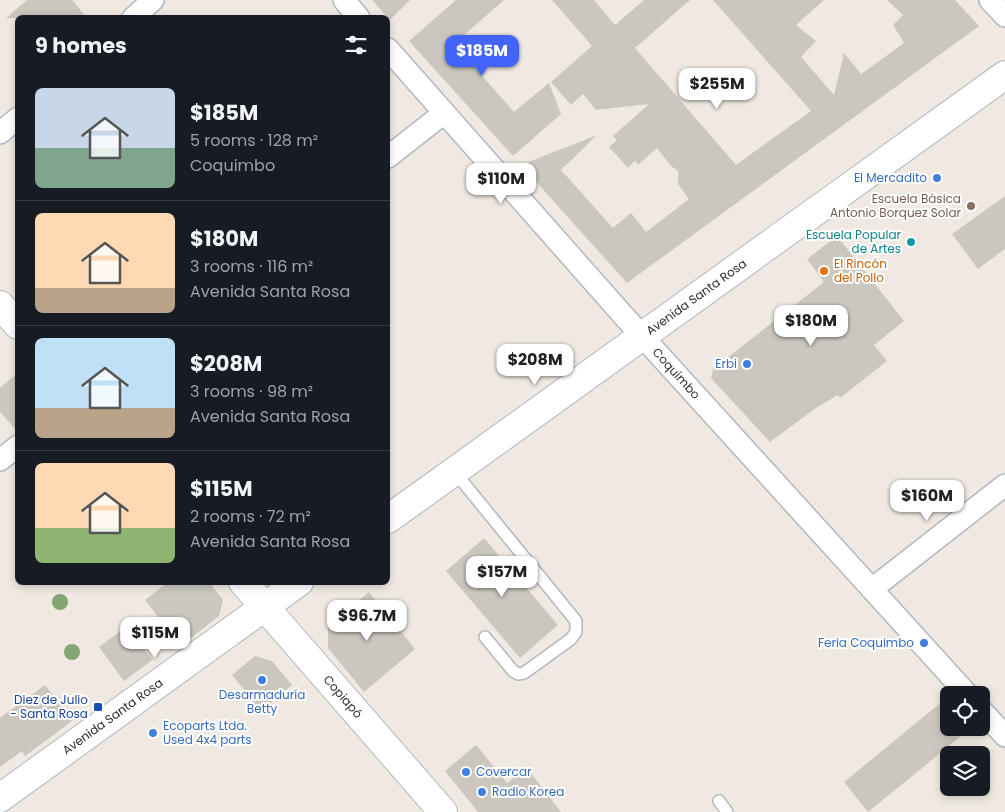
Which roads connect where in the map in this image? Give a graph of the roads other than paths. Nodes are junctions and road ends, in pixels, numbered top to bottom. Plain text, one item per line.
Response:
1 (153, 0) edge
2 (344, 0) edge
3 (990, 0) edge
4 (136, 15) edge
5 (356, 15) edge
6 (1005, 16) edge
7 (390, 51) edge
8 (1005, 75) edge
9 (444, 113) junction
10 (15, 120) edge
11 (0, 133) edge
12 (390, 155) edge
13 (0, 304) edge
14 (15, 322) edge
15 (642, 336) junction
16 (15, 448) edge
17 (0, 460) edge
18 (454, 471) junction
19 (1005, 485) edge
20 (390, 518) edge
21 (245, 585) edge
22 (294, 585) edge
23 (872, 589) junction
24 (264, 607) junction
25 (485, 637) dead end
26 (960, 686) edge
27 (990, 720) edge
28 (1005, 736) edge
29 (0, 798) edge
30 (719, 801) dead end
31 (443, 812) edge
32 (727, 812) edge

1 - 4 street
2 - 5 street
3 - 6 street
7 - 9 street, Coquimbo
8 - 15 main road, Avenida Santa Rosa
9 - 12 street
9 - 15 street, Coquimbo
10 - 11 street
13 - 14 main road
15 - 18 main road, Avenida Santa Rosa
15 - 23 street, Coquimbo
16 - 17 street
18 - 20 main road, Avenida Santa Rosa
18 - 25 lane
19 - 23 street
21 - 24 main road, Copiapó
22 - 24 main road, Avenida Santa Rosa
23 - 26 street, Coquimbo
24 - 29 main road, Avenida Santa Rosa
24 - 31 main road, Copiapó
27 - 28 street
30 - 32 lane

